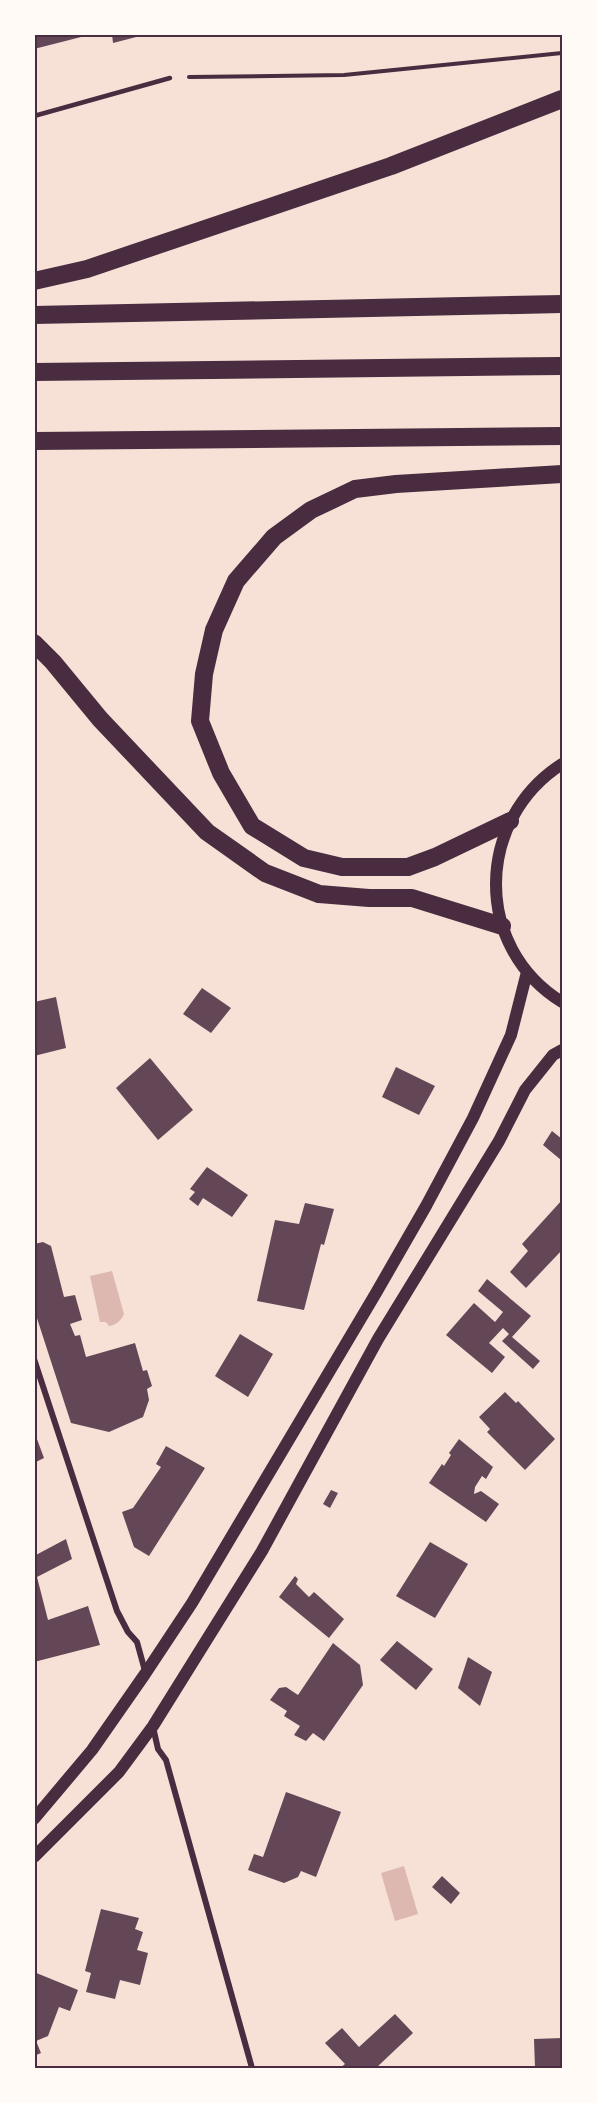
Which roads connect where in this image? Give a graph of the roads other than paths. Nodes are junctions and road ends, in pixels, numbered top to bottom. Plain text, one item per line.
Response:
1 (170, 78) road end
2 (562, 99) edge
3 (34, 116) edge
4 (34, 281) edge
5 (562, 304) edge
6 (34, 315) edge
7 (562, 366) edge
8 (34, 372) edge
9 (562, 436) edge
10 (34, 441) edge
11 (562, 474) edge
12 (34, 644) edge
13 (562, 764) edge
14 (510, 820) junction
15 (502, 927) junction
16 (527, 972) junction
17 (562, 1002) edge
18 (562, 1050) edge
19 (34, 1359) edge
20 (146, 1674) junction
21 (153, 1726) junction
22 (34, 1819) edge
23 (34, 1857) edge
24 (252, 2068) edge

1 - 3 lane
2 - 4 highway
5 - 6 highway
7 - 8 highway
9 - 10 highway
11 - 14 highway
12 - 15 highway
13 - 14 main road
14 - 15 main road
15 - 16 main road
16 - 17 main road
16 - 20 main road
18 - 21 main road
19 - 20 street
20 - 22 main road
21 - 23 main road
21 - 24 street

